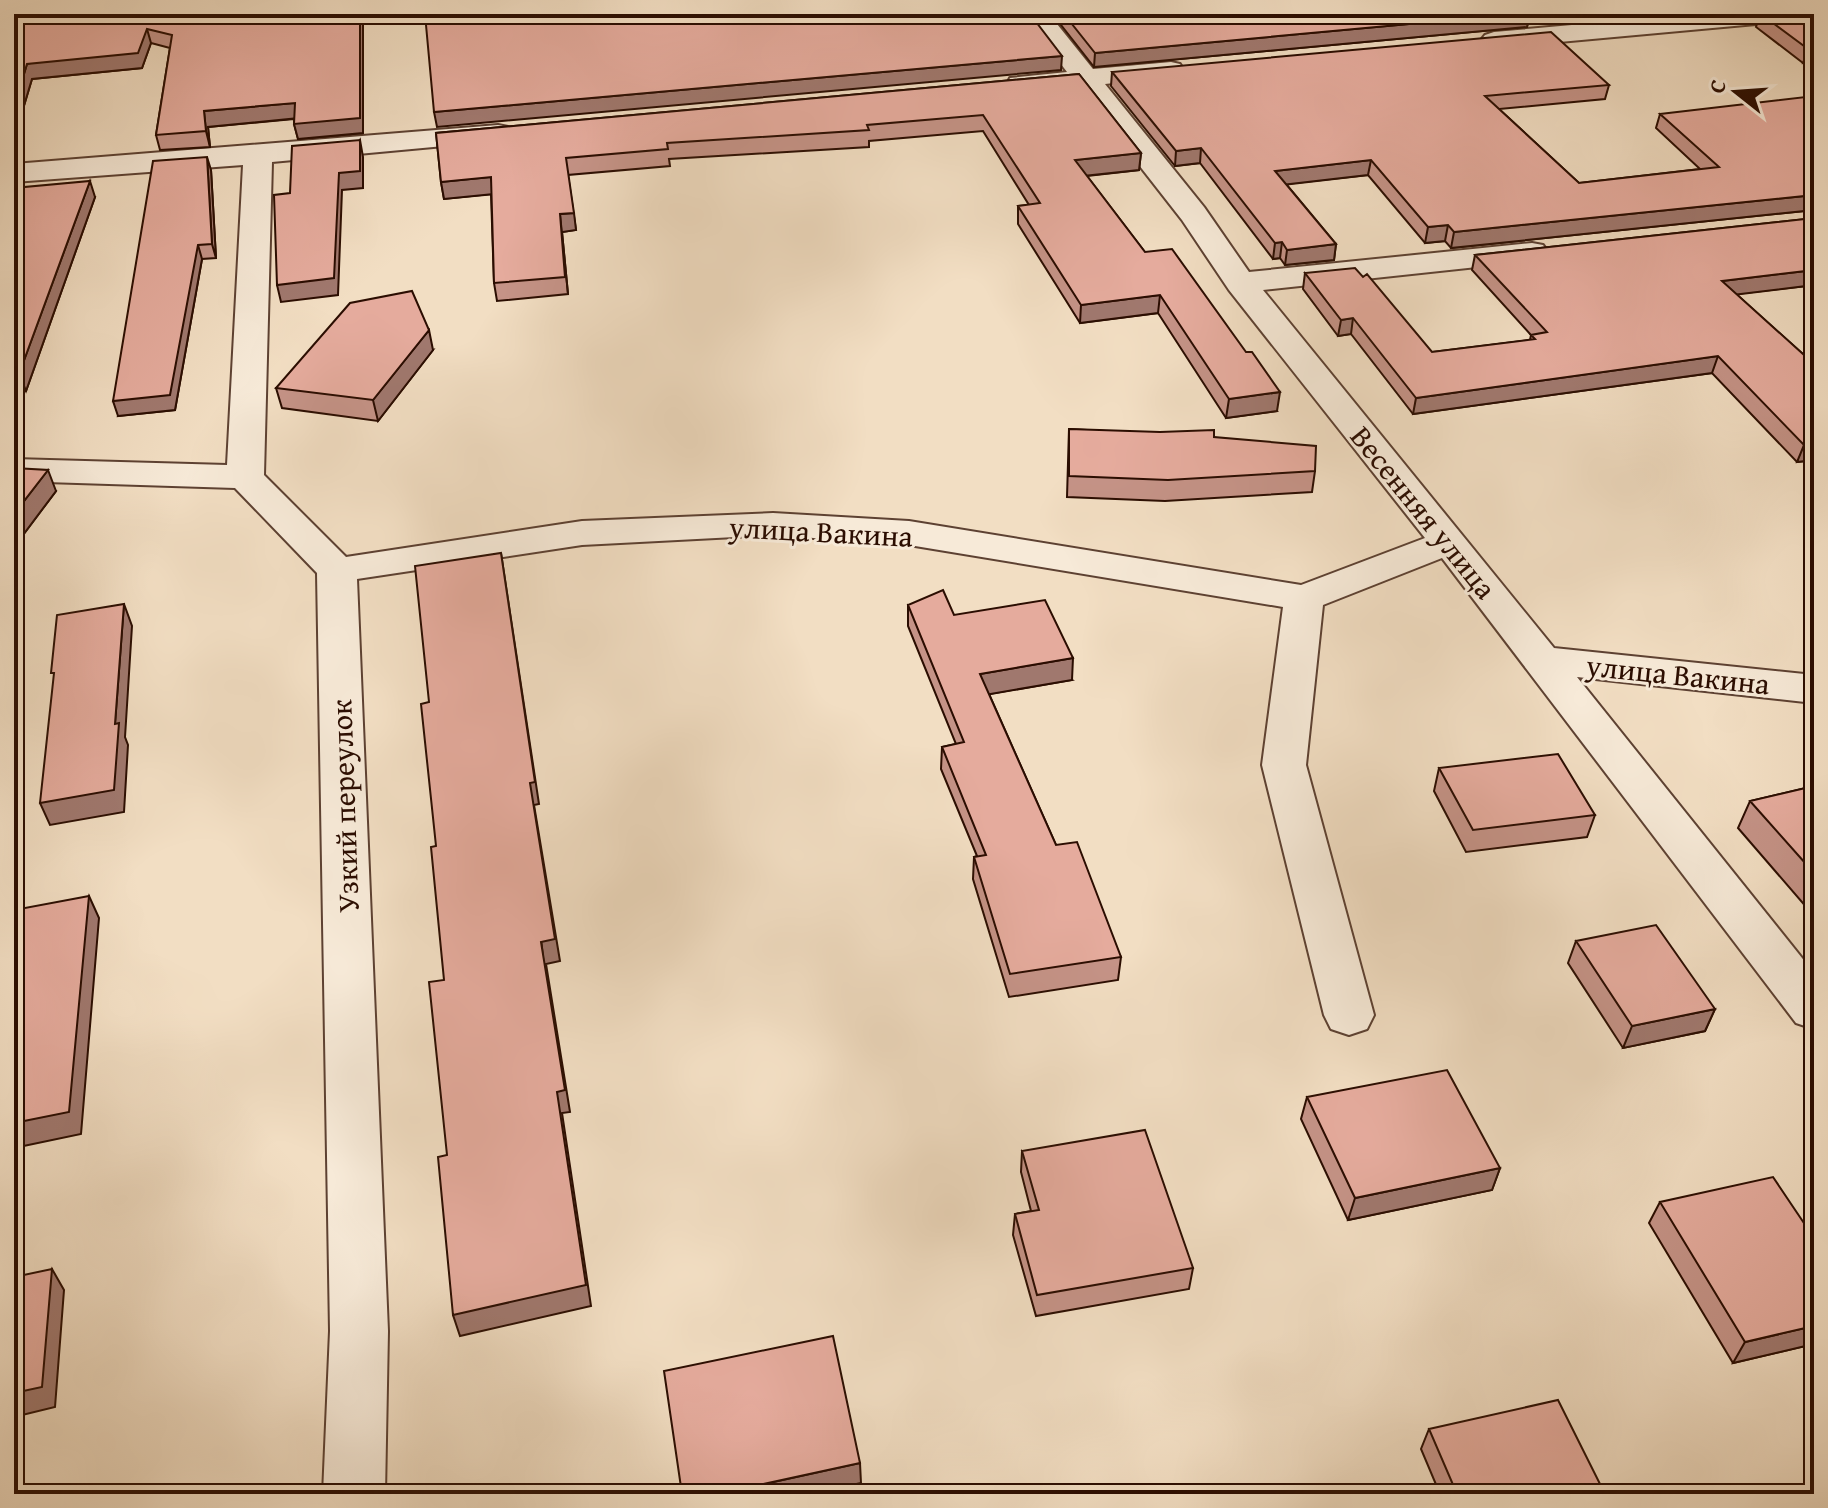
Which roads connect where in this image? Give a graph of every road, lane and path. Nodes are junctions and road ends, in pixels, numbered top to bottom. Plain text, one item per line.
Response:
1 (1036, 14) edge
2 (1778, 14) edge
3 (1462, 43) edge
4 (1193, 68) edge
5 (1083, 78) junction
6 (988, 87) edge
7 (527, 130) edge
8 (258, 155) junction
9 (14, 173) edge
10 (1566, 248) edge
11 (1240, 283) junction
12 (14, 470) edge
13 (245, 477) junction
14 (1449, 542) junction
15 (337, 570) junction
16 (1304, 598) junction
17 (1542, 660) junction
18 (1814, 689) edge
19 (1814, 1009) edge
20 (1349, 1015) dead end
21 (354, 1494) edge

1 - 5 street, Весенняя улица
2 - 3 street
4 - 5 street
5 - 6 street
5 - 11 street, Весенняя улица
7 - 8 street
8 - 9 street
8 - 13 street
10 - 11 street
11 - 14 street, Весенняя улица
12 - 13 street
13 - 15 street
14 - 16 street
14 - 17 street, Весенняя улица
15 - 16 street, улица Вакина
15 - 21 street, Узкий переулок
16 - 20 street
17 - 18 street, улица Вакина
17 - 19 street, Весенняя улица

